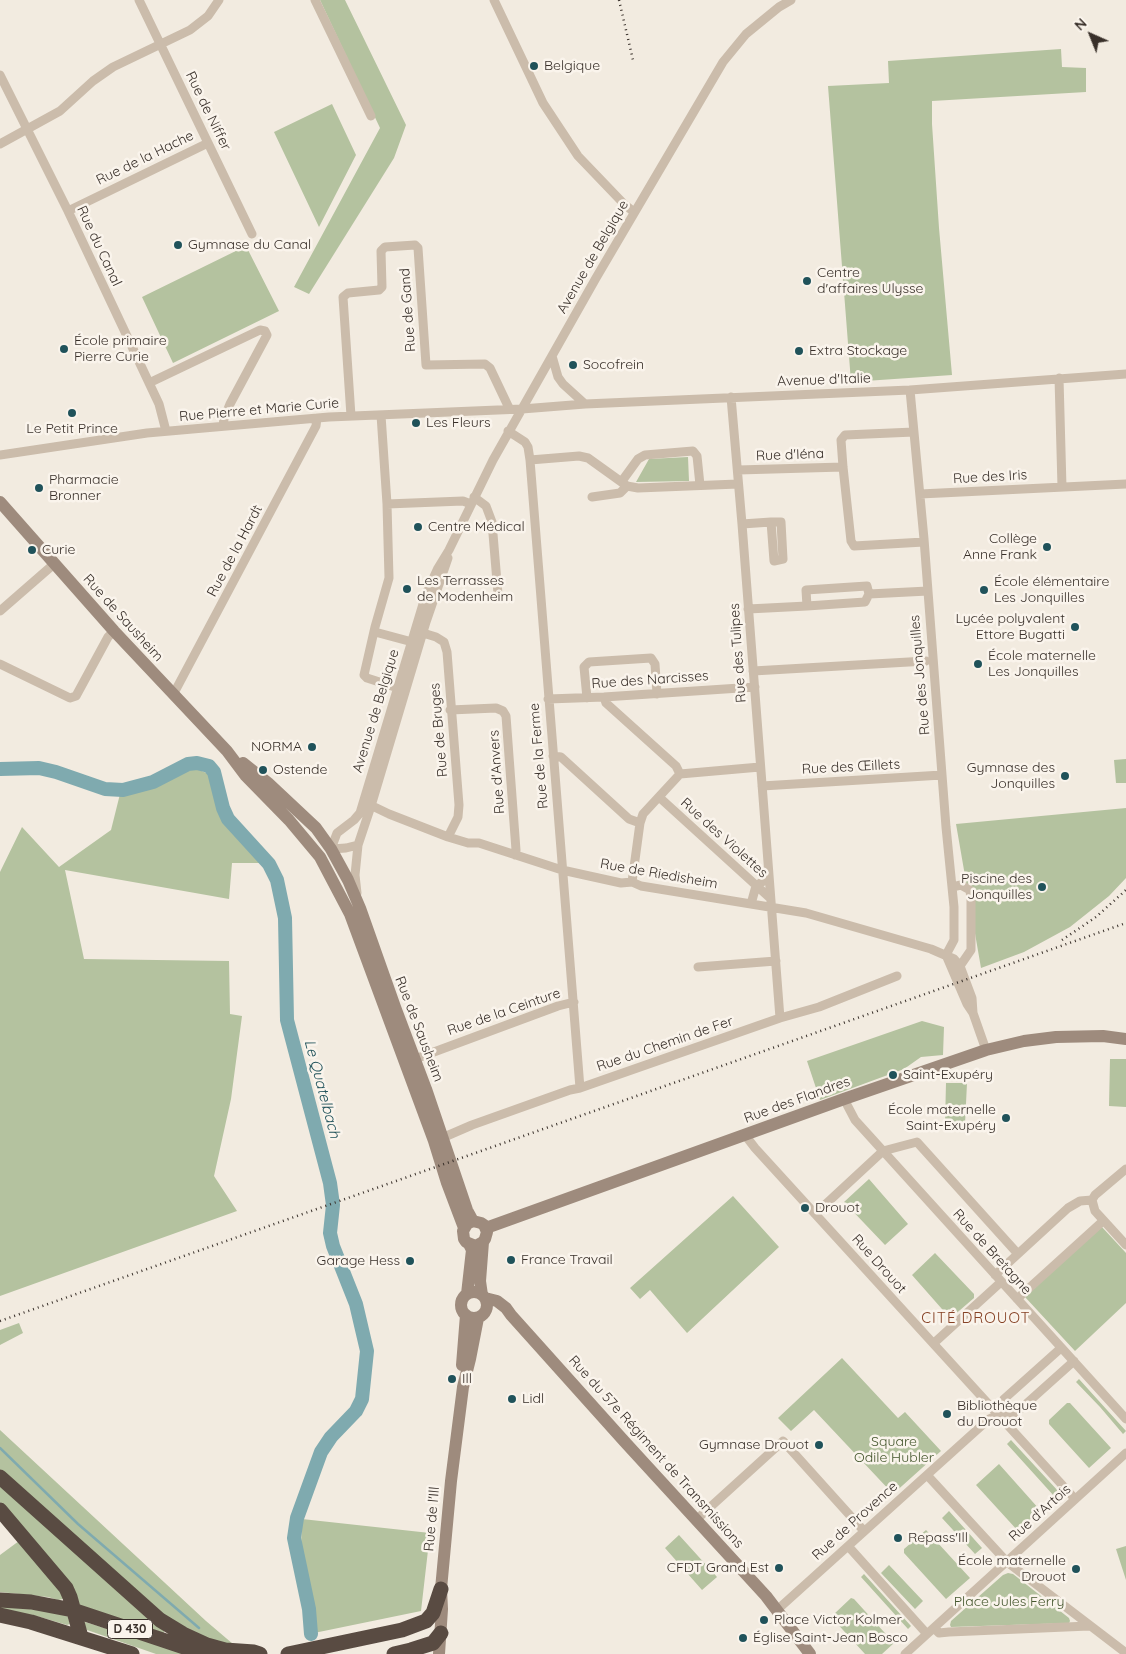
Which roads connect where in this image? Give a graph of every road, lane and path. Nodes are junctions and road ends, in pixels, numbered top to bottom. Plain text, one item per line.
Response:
1 (138, 0) edge
2 (219, 0) edge
3 (315, 0) edge
4 (494, 0) edge
5 (791, 0) edge
6 (160, 45) junction
7 (0, 75) edge
8 (371, 116) dead end
9 (27, 129) junction
10 (208, 143) junction
11 (0, 144) edge
12 (68, 211) junction
13 (634, 212) junction
14 (252, 234) dead end
15 (552, 356) junction
16 (1126, 374) edge
17 (1059, 378) junction
18 (149, 383) junction
19 (910, 390) junction
20 (731, 397) junction
21 (585, 404) junction
22 (509, 408) junction
23 (522, 409) junction
24 (381, 415) junction
25 (351, 416) junction
26 (317, 418) junction
27 (223, 425) junction
28 (166, 431) junction
29 (508, 432) junction
30 (914, 432) junction
31 (0, 455) edge
32 (530, 460) junction
33 (843, 466) junction
34 (738, 470) junction
35 (624, 483) junction
36 (738, 484) junction
37 (1126, 484) edge
38 (700, 485) junction
39 (1062, 487) junction
40 (920, 494) junction
41 (592, 497) dead end
42 (472, 500) junction
43 (0, 502) edge
44 (387, 504) junction
45 (771, 522) dead end
46 (742, 524) junction
47 (924, 542) junction
48 (449, 550) junction
49 (54, 564) junction
50 (928, 591) junction
51 (498, 594) dead end
52 (869, 594) junction
53 (807, 606) junction
54 (748, 609) junction
55 (0, 611) edge
56 (114, 631) junction
57 (375, 632) junction
58 (423, 633) junction
59 (415, 643) junction
60 (926, 661) dead end
61 (0, 664) edge
62 (753, 671) junction
63 (755, 687) junction
64 (398, 688) junction
65 (657, 694) junction
66 (173, 695) junction
67 (604, 697) junction
68 (587, 698) junction
69 (548, 699) junction
70 (450, 710) junction
71 (227, 751) junction
72 (553, 756) junction
73 (760, 767) junction
74 (680, 774) junction
75 (942, 775) junction
76 (762, 786) junction
77 (659, 797) junction
78 (367, 804) junction
79 (640, 823) junction
80 (448, 837) junction
81 (358, 845) junction
82 (332, 849) junction
83 (515, 855) junction
84 (320, 857) junction
85 (562, 870) junction
86 (768, 878) junction
87 (632, 882) junction
88 (756, 886) junction
89 (952, 887) junction
90 (771, 903) junction
91 (751, 904) junction
92 (360, 908) junction
93 (946, 955) junction
94 (776, 961) junction
95 (960, 966) junction
96 (698, 967) dead end
97 (897, 976) dead end
98 (574, 1002) junction
99 (973, 1013) junction
100 (780, 1018) junction
101 (1126, 1039) edge
102 (986, 1050) junction
103 (410, 1061) junction
104 (580, 1088) junction
105 (844, 1098) junction
106 (746, 1135) junction
107 (438, 1139) junction
108 (884, 1152) junction
109 (1126, 1169) edge
110 (1092, 1200) junction
111 (815, 1214) junction
112 (1103, 1220) junction
113 (469, 1224) junction
114 (486, 1228) junction
115 (483, 1242) junction
116 (469, 1244) junction
117 (1126, 1245) edge
118 (1018, 1254) junction
119 (998, 1278) junction
120 (467, 1294) junction
121 (1017, 1300) junction
122 (479, 1307) junction
123 (934, 1343) junction
124 (1061, 1348) junction
125 (1074, 1361) junction
126 (998, 1415) junction
127 (1126, 1419) edge
128 (1126, 1453) edge
129 (927, 1475) junction
130 (0, 1477) edge
131 (1075, 1500) junction
132 (0, 1510) edge
133 (696, 1520) junction
134 (864, 1531) junction
135 (848, 1546) junction
136 (1007, 1562) junction
137 (441, 1589) junction
138 (0, 1600) edge
139 (73, 1610) junction
140 (777, 1610) junction
141 (0, 1615) edge
142 (1089, 1626) junction
143 (402, 1630) junction
144 (930, 1631) junction
145 (441, 1633) junction
146 (80, 1637) junction
147 (425, 1650) edge
148 (1126, 1653) edge
149 (132, 1654) edge
150 (205, 1654) edge
151 (260, 1654) edge
152 (288, 1654) edge
153 (394, 1654) edge
154 (439, 1654) edge
155 (810, 1654) edge
156 (905, 1654) edge

1 - 6 street, Rue de Niffer
2 - 6 street
3 - 8 street
4 - 13 street
5 - 13 street, Avenue de Belgique
6 - 9 street
6 - 10 street, Rue de Niffer
7 - 9 street, Rue du Canal
9 - 11 street
9 - 12 street, Rue du Canal
10 - 12 street, Rue de la Hache
10 - 14 street, Rue de Niffer
12 - 18 street, Rue du Canal
13 - 15 street, Avenue de Belgique
15 - 21 street
15 - 23 street, Avenue de Belgique
16 - 17 street, Avenue d'Italie
17 - 19 street, Avenue d'Italie
17 - 39 street
18 - 27 street
18 - 28 street, Rue du Canal
19 - 20 street, Avenue d'Italie
19 - 30 street, Rue des Jonquilles
20 - 21 street, Avenue d'Italie
20 - 34 street, Rue des Tulipes
21 - 23 street, Avenue d'Italie
22 - 23 street, Rue Pierre et Marie Curie
22 - 24 street, Rue Pierre et Marie Curie
22 - 25 street, Rue de Gand
23 - 29 street, Avenue de Belgique
24 - 25 street, Rue Pierre et Marie Curie
24 - 44 street
25 - 26 street, Rue Pierre et Marie Curie
26 - 27 street, Rue Pierre et Marie Curie
26 - 66 street, Rue de la Hardt
27 - 28 street, Rue Pierre et Marie Curie
28 - 31 street, Rue Pierre et Marie Curie
29 - 32 street, Rue de la Ferme
29 - 42 street, Avenue de Belgique
30 - 33 street
30 - 40 street, Rue des Jonquilles
32 - 35 street
32 - 69 street, Rue de la Ferme
33 - 34 street, Rue d'Iéna
33 - 47 street
34 - 36 street, Rue des Tulipes
35 - 38 street
35 - 38 street
35 - 41 street
36 - 38 street
36 - 46 street, Rue des Tulipes
37 - 39 street, Rue des Iris
39 - 40 street, Rue des Iris
40 - 47 street, Rue des Jonquilles
42 - 44 street
42 - 48 street, Avenue de Belgique
42 - 51 street
43 - 49 main road, Rue de Sausheim
44 - 57 street
45 - 46 street
46 - 54 street, Rue des Tulipes
47 - 50 street, Rue des Jonquilles
48 - 58 street, Avenue de Belgique
48 - 59 street, Avenue de Belgique
49 - 55 street
49 - 56 main road, Rue de Sausheim
50 - 52 street
50 - 75 street, Rue des Jonquilles
52 - 53 street
52 - 53 street
53 - 54 street
54 - 62 street, Rue des Tulipes
56 - 61 street
56 - 66 main road, Rue de Sausheim
57 - 59 street
57 - 64 street
58 - 59 street, Avenue de Belgique
58 - 70 street, Rue de Bruges
59 - 64 street, Avenue de Belgique
59 - 78 street, Avenue de Belgique
60 - 62 street
62 - 63 street, Rue des Tulipes
63 - 65 street, Rue des Narcisses
63 - 73 street, Rue des Tulipes
64 - 78 street, Avenue de Belgique
65 - 67 street, Rue des Narcisses
65 - 68 street
66 - 71 main road, Rue de Sausheim
67 - 68 street, Rue des Narcisses
67 - 74 street
68 - 69 street, Rue des Narcisses
69 - 72 street, Rue de la Ferme
70 - 80 street, Rue de Bruges
70 - 83 street, Rue d'Anvers
71 - 82 main road, Rue de Sausheim
71 - 84 main road, Rue de Sausheim
72 - 79 street
72 - 85 street, Rue de la Ferme
73 - 74 street
73 - 76 street, Rue des Tulipes
74 - 77 street
75 - 76 street, Rue des Œillets
75 - 89 street, Rue des Jonquilles
76 - 86 street, Rue des Tulipes
77 - 79 street
77 - 88 street, Rue des Violettes
78 - 80 street, Rue de Riedisheim
78 - 81 street, Avenue de Belgique
78 - 82 street, Avenue de Belgique
79 - 87 street
80 - 83 street, Rue de Riedisheim
81 - 82 street
81 - 92 street, Avenue de Belgique
82 - 84 street
82 - 92 main road, Rue de Sausheim
83 - 85 street, Rue de Riedisheim
84 - 103 main road, Rue de Sausheim
85 - 87 street, Rue de Riedisheim
85 - 98 street, Rue de la Ferme
86 - 88 street
86 - 90 street, Rue des Tulipes
87 - 91 street, Rue de Riedisheim
88 - 90 street, Rue des Violettes
88 - 91 street
89 - 93 street, Rue des Jonquilles
89 - 95 street
90 - 91 street, Rue de Riedisheim
90 - 93 street, Rue de Riedisheim
90 - 94 street, Rue des Tulipes
92 - 103 main road, Rue de Sausheim
93 - 95 street, Rue de Riedisheim
93 - 99 street
94 - 96 street
94 - 100 street, Rue des Tulipes
95 - 99 street
97 - 100 street, Rue du Chemin de Fer
98 - 103 street, Rue de la Ceinture
98 - 104 street, Rue de la Ferme
99 - 102 street
100 - 104 street, Rue du Chemin de Fer
101 - 102 main road, Rue des Flandres
102 - 105 main road, Rue des Flandres
103 - 107 main road, Rue de Sausheim
104 - 107 street, Rue du Chemin de Fer
105 - 106 main road, Rue des Flandres
105 - 108 street, Rue de Bretagne
106 - 111 street, Rue Drouot
106 - 114 main road, Rue des Flandres
107 - 113 main road, Rue de Sausheim
108 - 111 street
108 - 118 street
108 - 119 street, Rue de Bretagne
109 - 110 street
110 - 112 street
110 - 118 street
111 - 123 street, Rue Drouot
112 - 117 street
112 - 121 street
113 - 114 main road
113 - 116 main road
114 - 115 main road
115 - 116 main road
115 - 122 main road
116 - 120 main road
118 - 119 street
119 - 121 street, Rue de Bretagne
119 - 123 street
120 - 122 main road
120 - 122 main road
121 - 124 street, Rue de Bretagne
122 - 133 main road, Rue du 57e Régiment de Transmissions
122 - 137 main road, Rue de l'Ill
123 - 126 street, Rue Drouot
124 - 125 street, Rue de Bretagne
124 - 126 street, Rue de Provence
125 - 126 street, Rue de Provence
125 - 127 street, Rue de Bretagne
126 - 129 street, Rue de Provence
126 - 131 street, Rue Drouot
128 - 131 street, Rue d'Artois
129 - 134 street, Rue de Provence
129 - 136 street
130 - 151 highway
131 - 136 street, Rue d'Artois
132 - 139 highway
133 - 134 street
133 - 140 main road, Rue du 57e Régiment de Transmissions
134 - 135 street, Rue de Provence
135 - 140 street, Rue de Provence
135 - 144 street
136 - 142 street
136 - 144 street, Rue d'Artois
137 - 143 highway
137 - 145 main road, Rue de l'Ill
138 - 139 highway, D 430
139 - 146 highway
139 - 150 highway, D 430
140 - 155 main road
141 - 146 highway, D 430
142 - 144 street
142 - 148 street
143 - 147 highway
143 - 152 highway
144 - 156 street, Rue d'Artois
145 - 147 highway
145 - 154 main road, Rue de l'Ill
146 - 149 highway, D 430
147 - 153 highway

